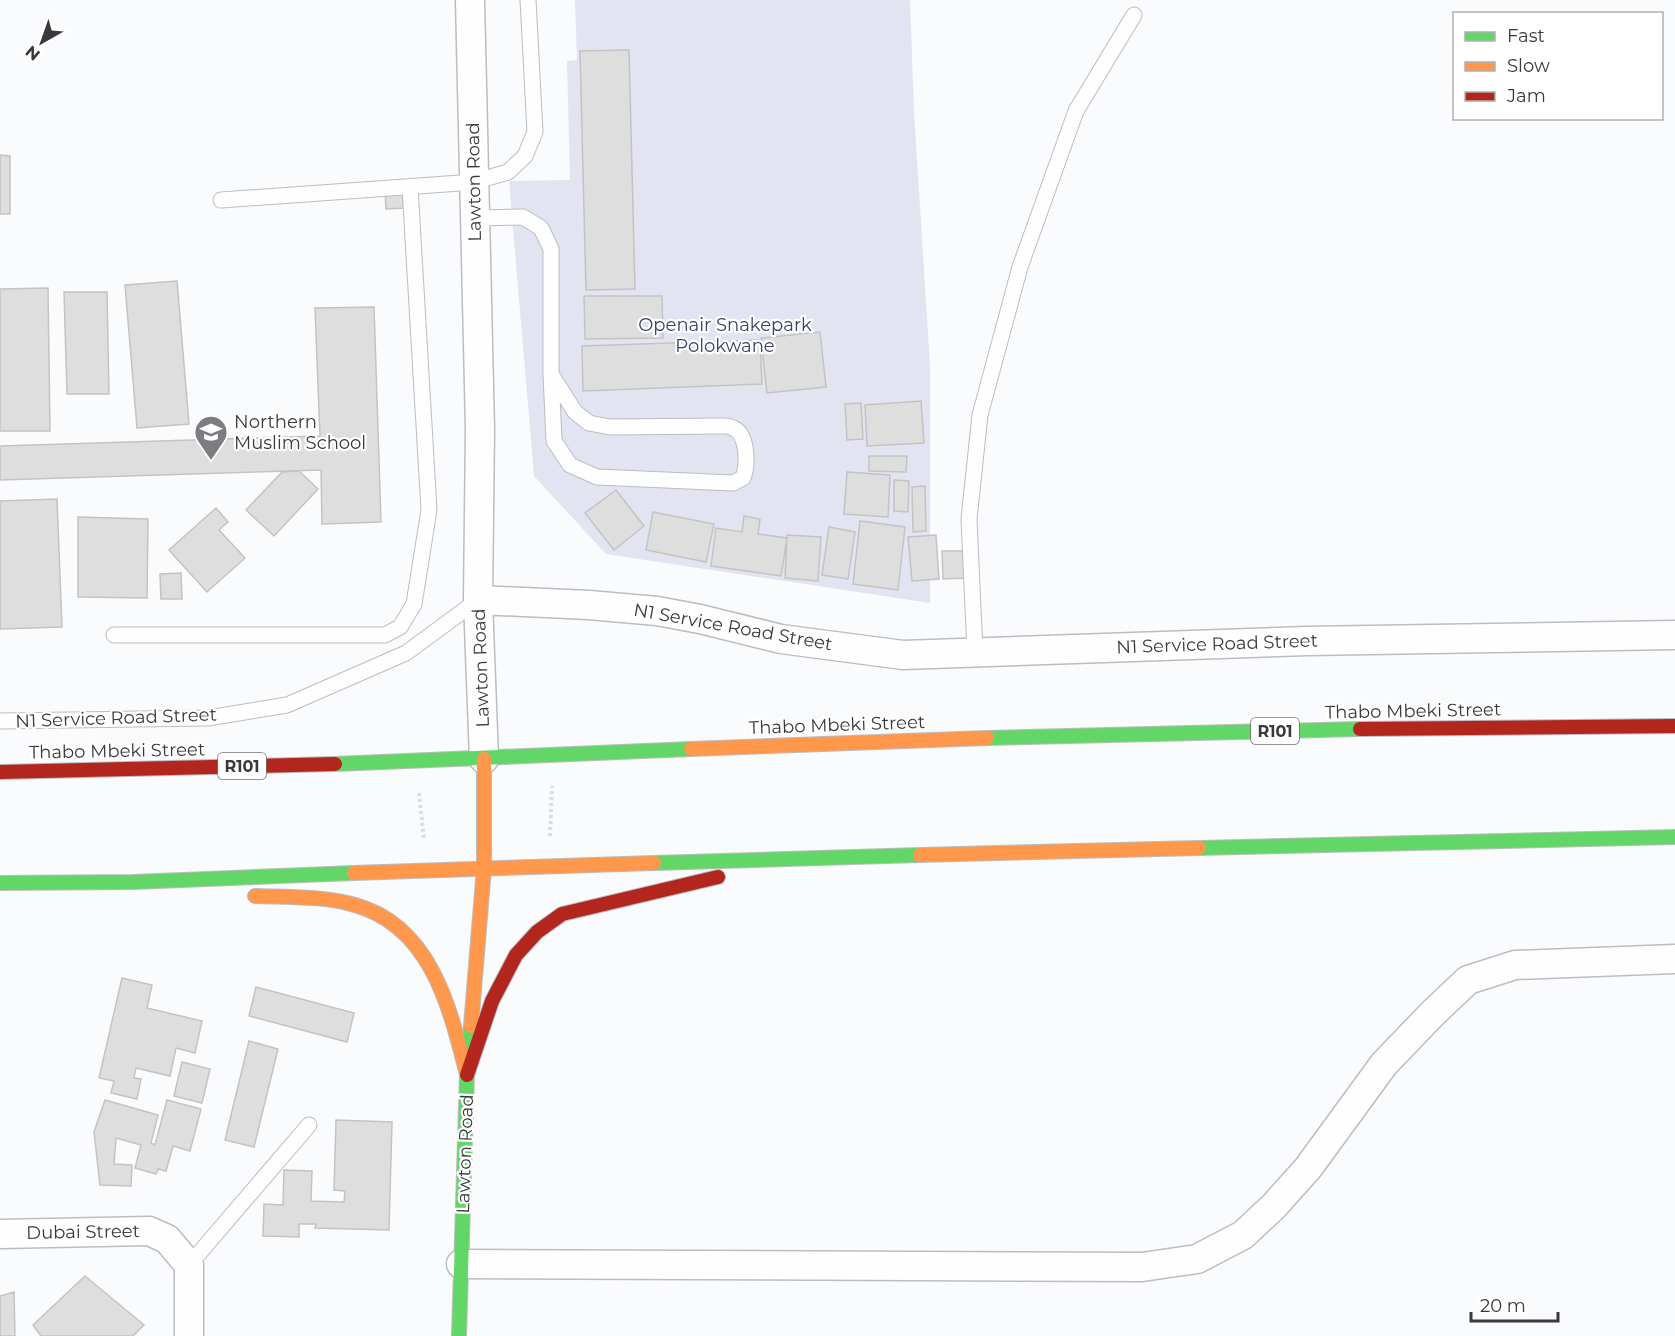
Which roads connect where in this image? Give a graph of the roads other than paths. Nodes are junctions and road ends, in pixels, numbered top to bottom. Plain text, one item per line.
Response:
1 (470, 0) edge
2 (528, 0) edge
3 (1134, 15) dead end
4 (474, 182) junction
5 (410, 187) junction
6 (221, 200) dead end
7 (475, 218) junction
8 (551, 374) junction
9 (478, 600) junction
10 (1675, 634) edge
11 (114, 635) dead end
12 (975, 652) junction
13 (0, 721) edge
14 (1675, 726) edge
15 (484, 759) junction
16 (0, 772) edge
17 (1675, 837) edge
18 (796, 860) junction
19 (484, 868) junction
20 (134, 882) junction
21 (0, 883) edge
22 (204, 892) dead end
23 (238, 896) dead end
24 (1675, 958) edge
25 (467, 1074) junction
26 (309, 1125) dead end
27 (0, 1234) edge
28 (461, 1264) junction
29 (189, 1265) junction
30 (189, 1336) edge
31 (459, 1336) edge

1 - 4 street, Lawton Road
2 - 4 lane
3 - 12 lane
4 - 5 lane
4 - 7 street, Lawton Road
5 - 6 lane
5 - 11 lane
7 - 8 lane
7 - 9 street, Lawton Road
8 - 8 lane
9 - 12 street, N1 Service Road Street
9 - 13 lane, N1 Service Road Street
9 - 15 street, Lawton Road
10 - 12 street, N1 Service Road Street
14 - 15 main road, Thabo Mbeki Street / R101
15 - 16 main road, Thabo Mbeki Street / R101
15 - 19 main road, Lawton Road
17 - 18 main road
18 - 19 main road
18 - 25 main road
19 - 20 main road
19 - 25 main road, Lawton Road
20 - 21 main road
20 - 22 main road
23 - 25 main road
24 - 28 street
25 - 28 main road, Lawton Road
26 - 29 lane
27 - 29 street, Dubai Street
28 - 31 main road, Lawton Road
29 - 30 street

